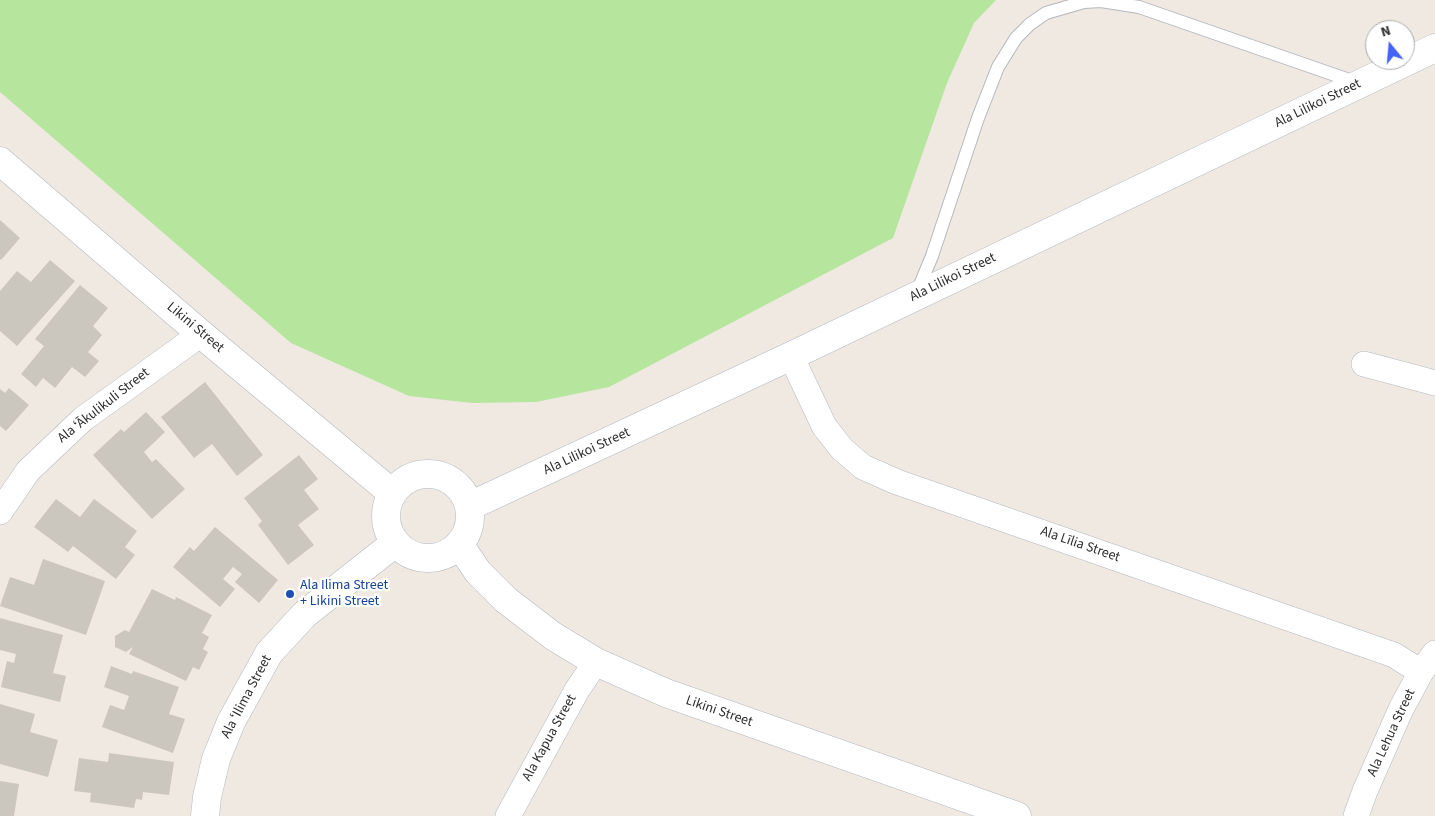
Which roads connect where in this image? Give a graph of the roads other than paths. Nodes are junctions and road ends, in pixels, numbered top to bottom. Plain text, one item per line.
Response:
1 (1435, 48) edge
2 (1360, 84) junction
3 (0, 160) edge
4 (915, 296) junction
5 (201, 334) junction
6 (791, 356) junction
7 (1364, 364) dead end
8 (1435, 383) edge
9 (392, 493) junction
10 (470, 506) junction
11 (0, 512) edge
12 (395, 543) junction
13 (459, 544) junction
14 (596, 662) junction
15 (1428, 663) edge
16 (205, 816) edge
17 (508, 816) edge
18 (1017, 816) edge
19 (1356, 816) edge

1 - 2 street, Ala Lilikoi Street
2 - 4 street, Ala Lilikoi Street
2 - 4 lane
3 - 5 street, Likini Street
4 - 6 street, Ala Lilikoi Street
5 - 9 street, Likini Street
5 - 11 street, Ala ʻĀkulikuli Street
6 - 10 street, Ala Lilikoi Street
6 - 15 street, Ala Līlia Street
7 - 8 street
9 - 10 street
9 - 12 street
10 - 13 street
12 - 13 street
12 - 16 street, Ala ʻIlima Street
13 - 14 street, Likini Street
14 - 17 street, Ala Kapua Street
14 - 18 street, Likini Street
15 - 19 street, Ala Lehua Street

